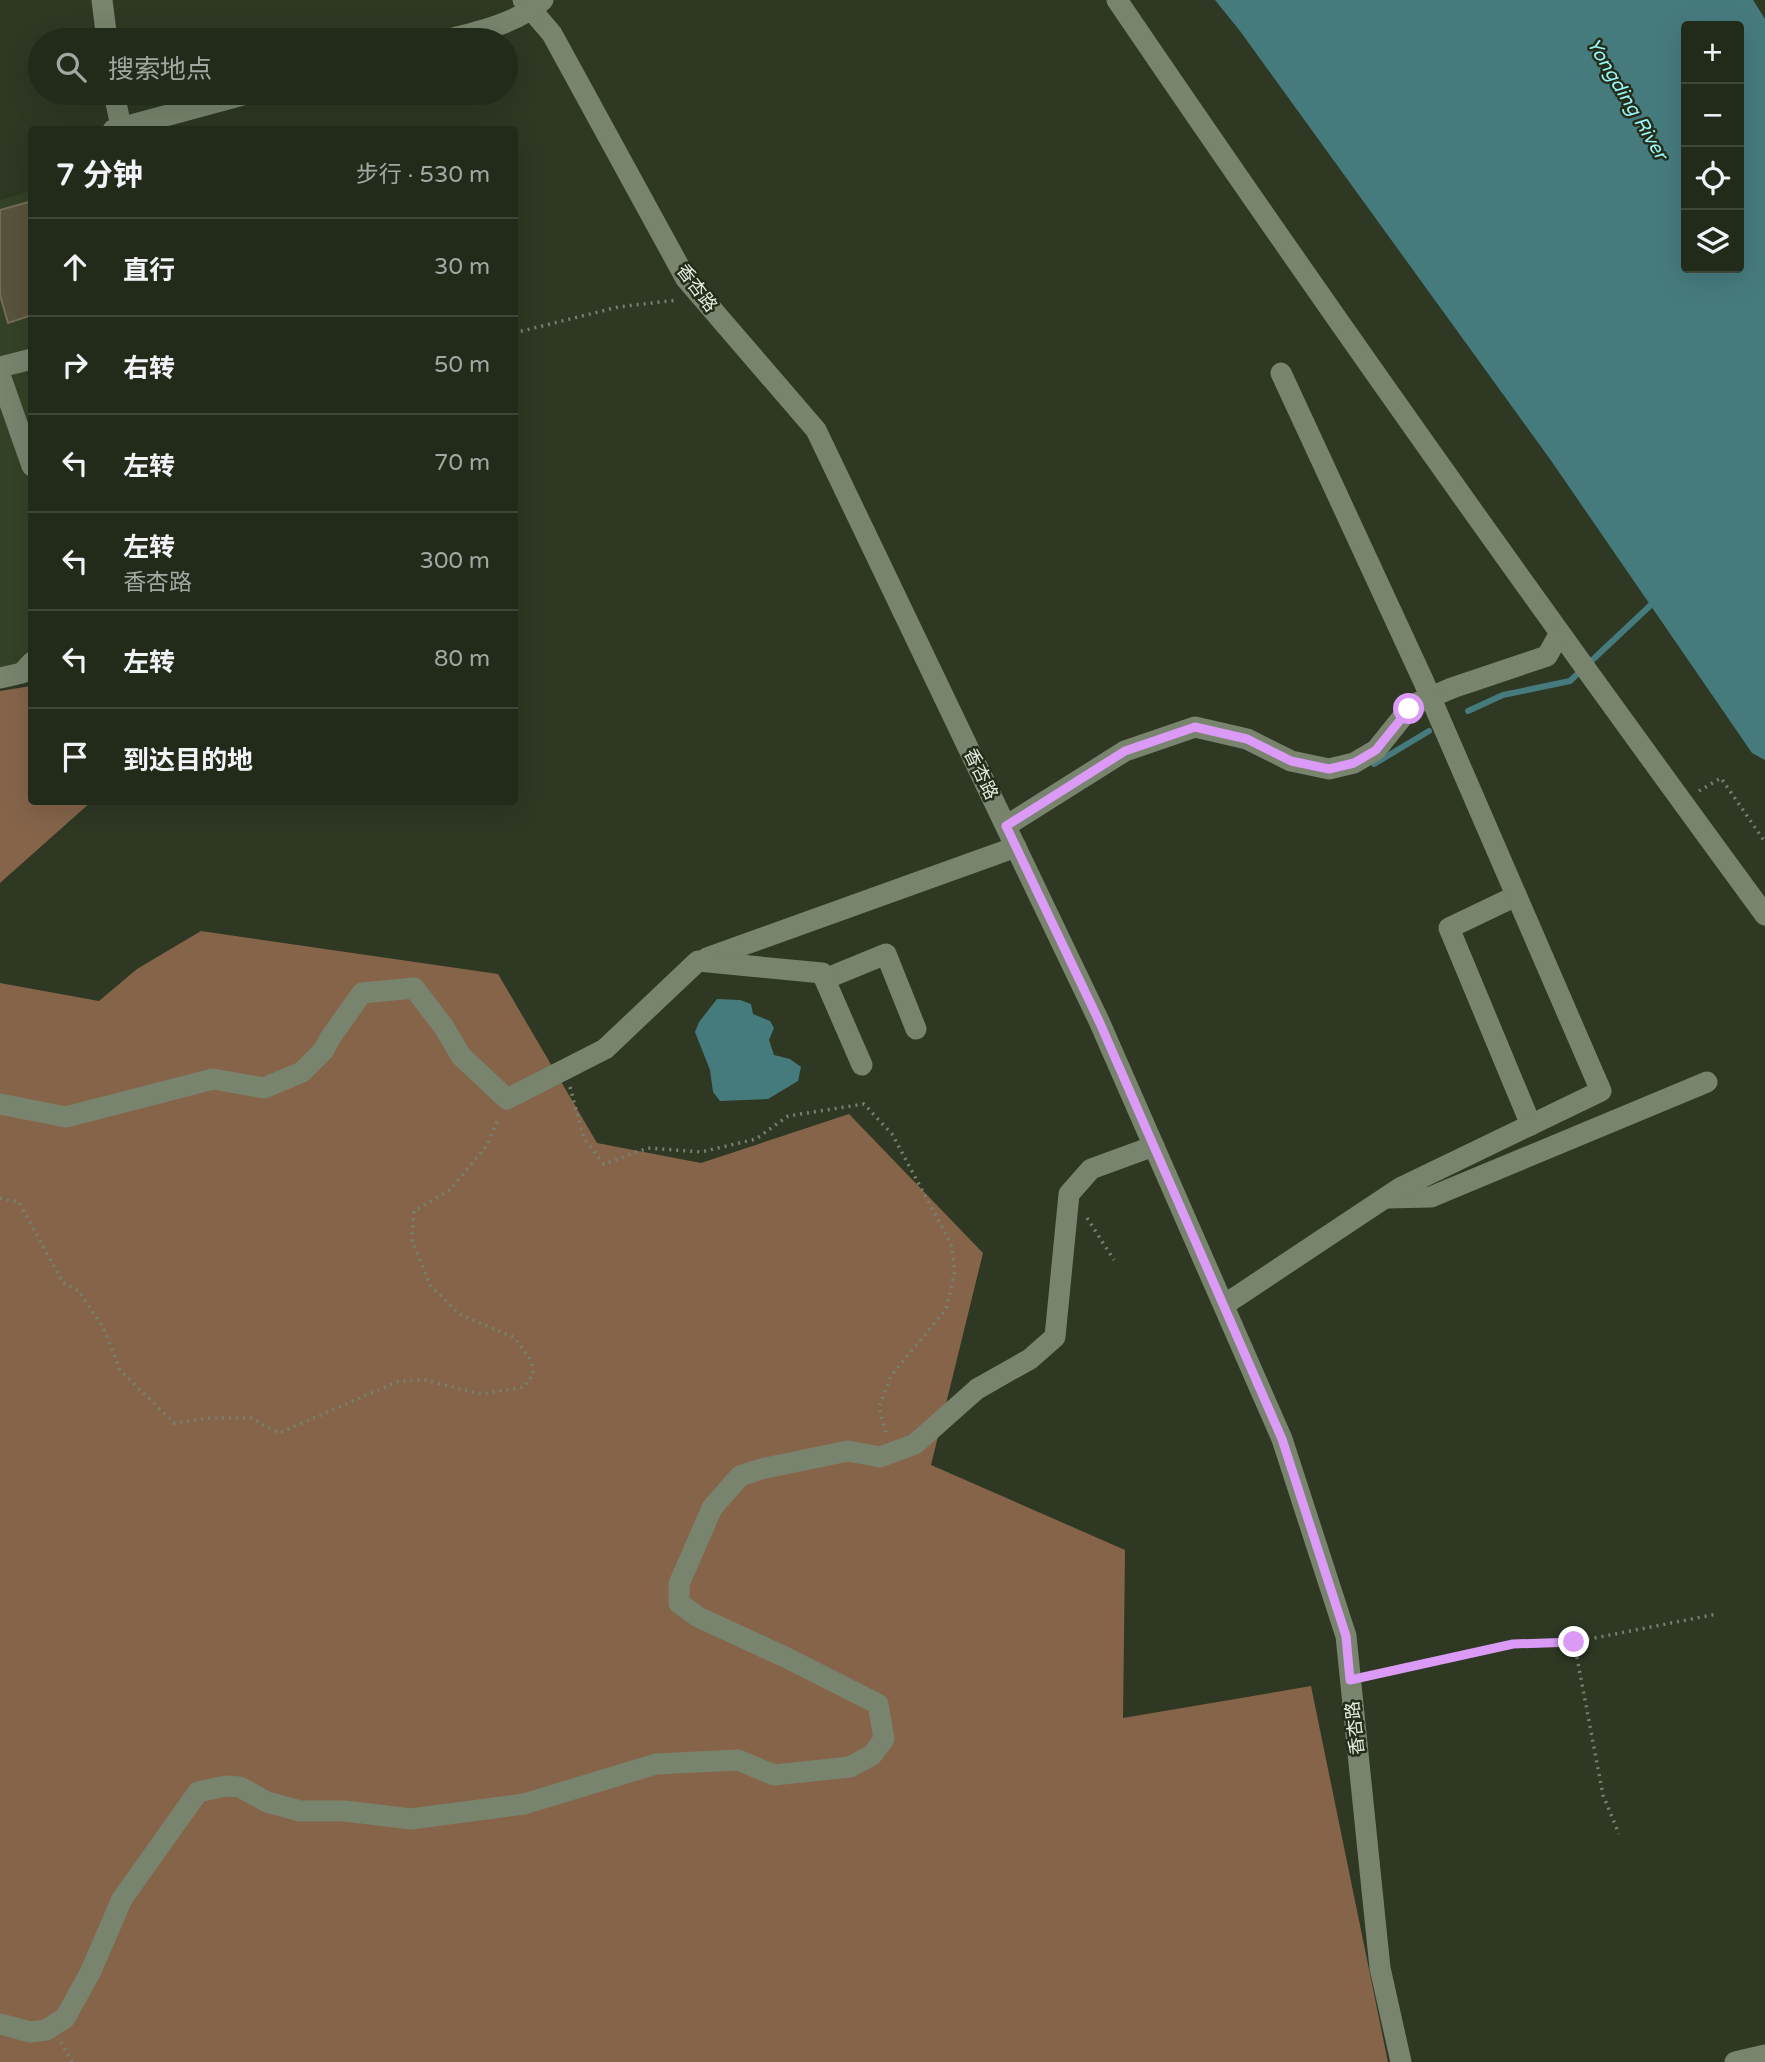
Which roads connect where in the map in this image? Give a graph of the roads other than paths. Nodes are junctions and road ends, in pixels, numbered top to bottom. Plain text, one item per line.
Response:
1 (102, 0) edge
2 (1117, 0) edge
3 (533, 3) edge
4 (106, 28) edge
5 (487, 28) edge
6 (115, 105) edge
7 (204, 105) edge
8 (117, 126) edge
9 (125, 126) edge
10 (28, 360) edge
11 (0, 367) edge
12 (1281, 373) dead end
13 (0, 375) edge
14 (6, 410) edge
15 (28, 457) edge
16 (1560, 633) junction
17 (28, 666) edge
18 (0, 678) edge
19 (1006, 826) junction
20 (1016, 847) junction
21 (1516, 896) junction
22 (1765, 915) edge
23 (698, 961) junction
24 (825, 979) junction
25 (916, 1029) dead end
26 (862, 1065) dead end
27 (1707, 1082) dead end
28 (0, 1104) edge
29 (1531, 1125) junction
30 (1154, 1146) junction
31 (1386, 1198) junction
32 (1224, 1305) junction
33 (0, 2024) edge
34 (1765, 2055) edge
35 (1401, 2062) edge
36 (1735, 2062) edge

1 - 4 street
2 - 16 street
3 - 5 street
3 - 19 street, 香杏路
6 - 8 street
7 - 9 street
10 - 11 street
12 - 21 street
13 - 14 street
14 - 15 street
16 - 19 street
16 - 22 street
17 - 18 street
19 - 20 street, 香杏路
20 - 23 street
20 - 30 street, 香杏路
21 - 29 street
21 - 29 street
23 - 24 street
23 - 28 street
24 - 25 street
24 - 26 street
27 - 31 street
29 - 31 street
30 - 32 street, 香杏路
30 - 33 street
31 - 32 street
32 - 35 street, 香杏路
34 - 36 street

